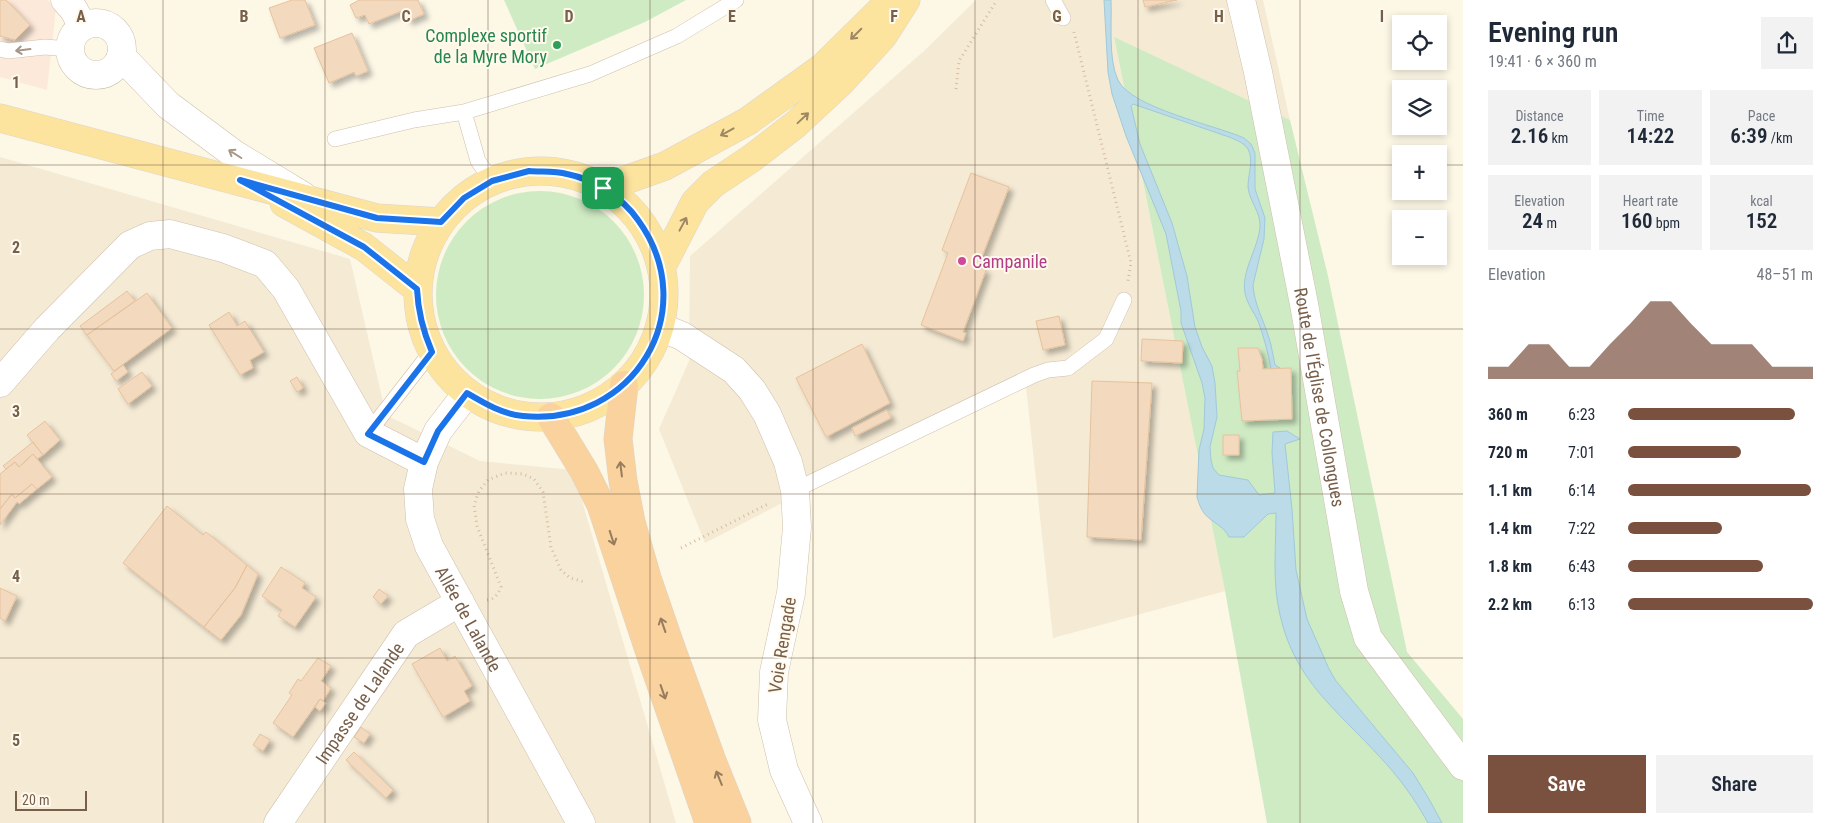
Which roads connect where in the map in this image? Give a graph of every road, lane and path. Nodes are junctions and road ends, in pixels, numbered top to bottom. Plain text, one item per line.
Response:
1 (65, 0) edge
2 (736, 0) edge
3 (891, 0) edge
4 (906, 0) edge
5 (997, 0) edge
6 (1053, 0) edge
7 (1240, 0) edge
8 (1063, 18) joint
9 (66, 40) junction
10 (0, 49) edge
11 (121, 56) junction
12 (956, 89) dead end
13 (464, 112) junction
14 (0, 118) edge
15 (335, 139) dead end
16 (240, 180) junction
17 (492, 181) junction
18 (603, 188) junction
19 (306, 198) junction
20 (441, 222) junction
21 (661, 268) junction
22 (417, 289) junction
23 (1124, 300) joint
24 (660, 327) junction
25 (432, 352) junction
26 (0, 383) edge
27 (624, 385) junction
28 (467, 393) junction
29 (551, 417) junction
30 (368, 434) junction
31 (424, 462) junction
32 (795, 490) junction
33 (682, 548) dead end
34 (585, 582) dead end
35 (460, 602) junction
36 (1463, 766) edge
37 (278, 823) edge
38 (581, 823) edge
39 (709, 823) edge
40 (737, 823) edge
41 (808, 823) edge

1 - 9 street
2 - 13 lane
3 -> 18 main road
21 -> 4 main road
5 - 12 path
6 - 8 lane
7 - 36 street, Route de l’Église de Collongues
8 - 23 path
9 -> 10 lane
9 - 11 street
9 - 11 street
19 -> 11 street
13 - 15 lane
13 - 17 lane
14 - 16 main road
16 - 19 main road
16 - 22 main road
17 - 18 main road
17 - 20 main road
18 - 21 main road
19 - 20 main road
20 - 22 main road
21 - 24 main road
22 - 25 main road
23 - 32 lane
24 - 27 main road
24 - 32 street, Voie Rengade
25 - 28 main road
25 - 30 lane
26 - 30 street
27 - 29 main road
40 -> 27 highway
28 - 29 main road
28 - 31 street, Allée de Lalande
29 -> 39 highway
30 - 31 street
31 - 35 street, Allée de Lalande
32 - 33 path
32 - 41 street, Voie Rengade
34 - 35 path
35 - 37 street, Impasse de Lalande
35 - 38 street, Allée de Lalande

